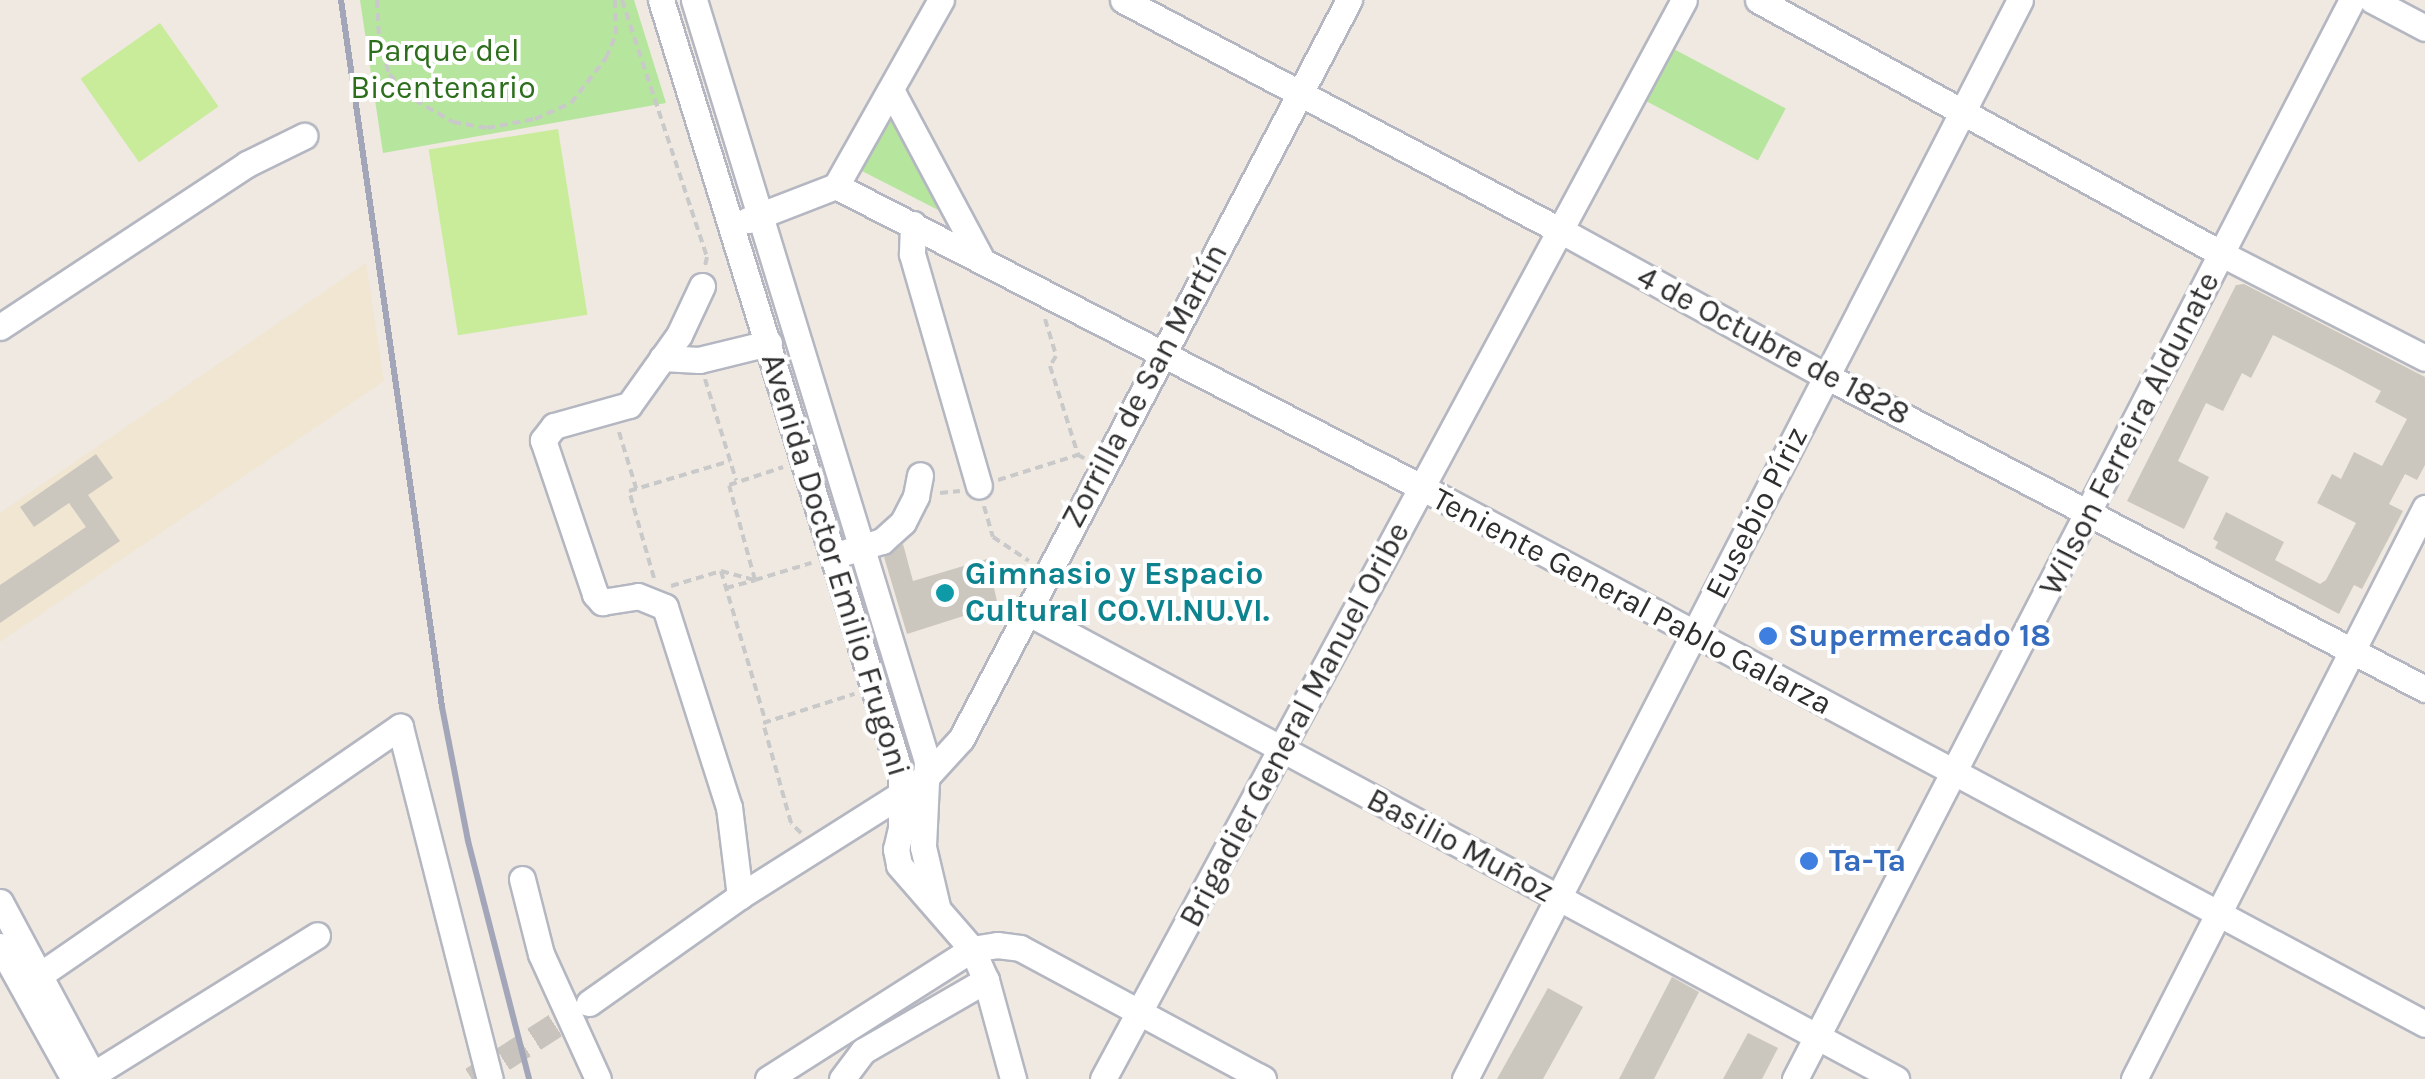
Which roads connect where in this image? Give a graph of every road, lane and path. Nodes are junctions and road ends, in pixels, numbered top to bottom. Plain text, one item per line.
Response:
1 (377, 0) edge
2 (618, 0) edge
3 (661, 0) edge
4 (694, 0) edge
5 (941, 0) edge
6 (1123, 0) edge
7 (1349, 0) edge
8 (1684, 0) edge
9 (1758, 0) edge
10 (2020, 0) edge
11 (2352, 0) edge
12 (2372, 0) edge
13 (2425, 28) edge
14 (891, 90) junction
15 (1300, 94) junction
16 (1962, 114) junction
17 (304, 136) dead end
18 (836, 186) junction
19 (763, 216) junction
20 (733, 224) junction
21 (913, 224) junction
22 (1560, 230) junction
23 (2222, 254) junction
24 (980, 258) junction
25 (702, 286) joint
26 (1034, 286) junction
27 (0, 327) edge
28 (769, 343) junction
29 (1162, 353) junction
30 (662, 358) junction
31 (2425, 358) edge
32 (699, 360) junction
33 (1826, 376) junction
34 (613, 413) junction
35 (1078, 455) dead end
36 (806, 460) junction
37 (730, 461) junction
38 (920, 476) dead end
39 (736, 482) junction
40 (979, 486) joint
41 (636, 488) junction
42 (1423, 488) junction
43 (2425, 508) edge
44 (2090, 513) junction
45 (848, 552) junction
46 (721, 570) junction
47 (1046, 572) junction
48 (755, 580) junction
49 (726, 588) junction
50 (1025, 611) junction
51 (1696, 636) junction
52 (2352, 649) junction
53 (876, 688) junction
54 (2425, 689) edge
55 (765, 720) junction
56 (1282, 750) junction
57 (930, 774) junction
58 (1953, 775) junction
59 (903, 792) junction
60 (846, 828) junction
61 (898, 842) junction
62 (812, 849) junction
63 (522, 880) dead end
64 (740, 896) junction
65 (1556, 898) junction
66 (0, 902) edge
67 (937, 906) junction
68 (2218, 916) junction
69 (317, 935) dead end
70 (0, 946) edge
71 (972, 950) junction
72 (986, 980) junction
73 (32, 981) junction
74 (589, 1003) tunnel mouth
75 (1140, 1014) junction
76 (2425, 1024) edge
77 (1817, 1036) junction
78 (87, 1078) edge
79 (490, 1079) edge
80 (598, 1079) edge
81 (768, 1079) edge
82 (842, 1079) edge
83 (1013, 1079) edge
84 (1103, 1079) edge
85 (1263, 1079) edge
86 (1465, 1079) edge
87 (1795, 1079) edge
88 (1896, 1079) edge
89 (2134, 1079) edge

1 - 2 path
2 - 25 path
3 - 20 street, Avenida Doctor Emilio Frugoni
4 - 19 street, Avenida Doctor Emilio Frugoni
5 - 14 street
6 - 15 street, 4 de Octubre de 1828
7 - 15 street, Zorrilla de San Martín
8 - 22 street, Brigadier General Manuel Oribe
9 - 16 street
10 - 16 street, Eusebio Píriz
11 - 23 street, Wilson Ferreira Aldunate
12 - 13 street
14 - 18 street
14 - 24 street
15 - 22 street, 4 de Octubre de 1828
15 - 29 street, Zorrilla de San Martín
16 - 23 street
16 - 33 street, Eusebio Píriz
17 - 27 street
18 - 19 street
18 - 21 street, Teniente General Pablo Galarza
19 - 20 street
19 - 45 street, Avenida Doctor Emilio Frugoni
20 - 28 street, Avenida Doctor Emilio Frugoni
21 - 24 street, Teniente General Pablo Galarza
21 - 40 street
22 - 33 street, 4 de Octubre de 1828
22 - 42 street, Brigadier General Manuel Oribe
23 - 31 street
23 - 44 street, Wilson Ferreira Aldunate
24 - 26 street, Teniente General Pablo Galarza
25 - 30 street
26 - 29 street, Teniente General Pablo Galarza
26 - 35 path
28 - 32 street
28 - 36 street, Avenida Doctor Emilio Frugoni
29 - 42 street, Teniente General Pablo Galarza
29 - 47 street, Zorrilla de San Martín
30 - 32 street
30 - 34 street
32 - 37 path
33 - 44 street, 4 de Octubre de 1828
33 - 51 street, Eusebio Píriz
34 - 41 path
34 - 64 street
36 - 39 path
36 - 45 street, Avenida Doctor Emilio Frugoni
37 - 39 path
37 - 41 path
38 - 45 street
39 - 48 path
40 - 47 path
41 - 46 path
42 - 51 street, Teniente General Pablo Galarza
42 - 56 street, Brigadier General Manuel Oribe
43 - 52 street
44 - 52 street, 4 de Octubre de 1828
44 - 58 street, Wilson Ferreira Aldunate
45 - 48 path
45 - 53 street, Avenida Doctor Emilio Frugoni
45 - 57 street, Avenida Doctor Emilio Frugoni
46 - 48 path
46 - 49 path
47 - 50 street, Zorrilla de San Martín
48 - 49 path
49 - 55 path
50 - 56 street, Basilio Muñoz
50 - 57 street, Zorrilla de San Martín
51 - 58 street, Teniente General Pablo Galarza
51 - 65 street, Eusebio Píriz
52 - 54 street, 4 de Octubre de 1828
52 - 68 street
53 - 55 path
53 - 59 street, Avenida Doctor Emilio Frugoni
55 - 62 path
56 - 65 street, Basilio Muñoz
56 - 75 street, Brigadier General Manuel Oribe
57 - 59 street, Zorrilla de San Martín
57 - 67 street, Avenida Doctor Emilio Frugoni
58 - 68 street, Teniente General Pablo Galarza
58 - 77 street, Wilson Ferreira Aldunate
59 - 60 street, Zorrilla de San Martín
59 - 61 street, Avenida Doctor Emilio Frugoni
60 - 61 street
60 - 62 street, Zorrilla de San Martín
61 - 67 street, Avenida Doctor Emilio Frugoni
62 - 64 street, Zorrilla de San Martín
63 - 80 street
64 - 74 street, Zorrilla de San Martín
65 - 77 street, Basilio Muñoz
65 - 86 street, Eusebio Píriz
66 - 73 street
67 - 71 street
68 - 76 street, Teniente General Pablo Galarza
68 - 89 street
69 - 78 street
70 - 73 street
71 - 72 street
71 - 75 street
71 - 81 street
72 - 82 street
72 - 83 street
73 - 78 street
73 - 79 street
75 - 84 street, Brigadier General Manuel Oribe
75 - 85 street
77 - 87 street, Wilson Ferreira Aldunate
77 - 88 street, Basilio Muñoz

